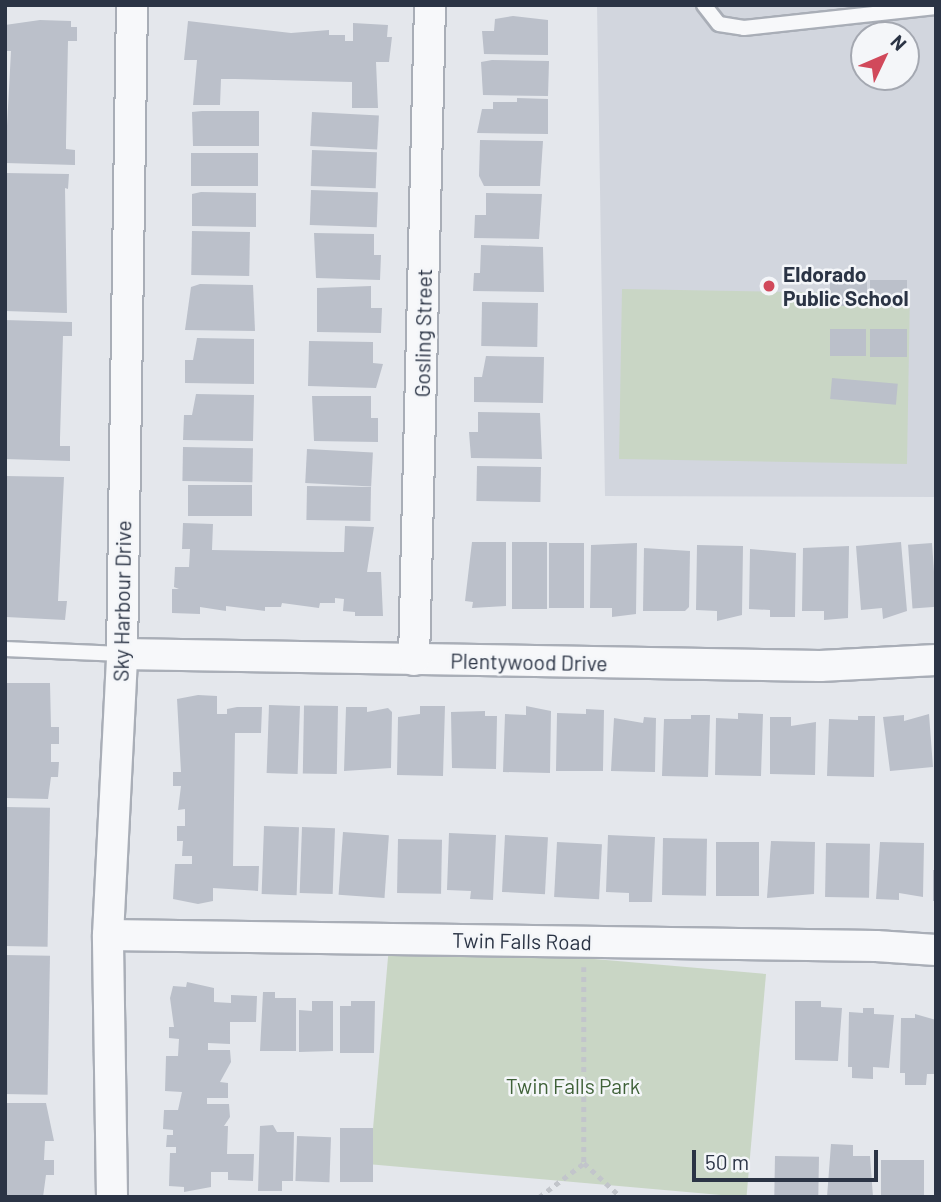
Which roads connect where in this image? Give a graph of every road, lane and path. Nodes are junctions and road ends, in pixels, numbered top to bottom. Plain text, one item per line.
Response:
1 (132, 5) edge
2 (430, 5) edge
3 (704, 5) edge
4 (936, 7) edge
5 (5, 649) edge
6 (122, 654) junction
7 (414, 660) junction
8 (936, 660) edge
9 (108, 935) junction
10 (584, 942) junction
11 (936, 950) edge
12 (584, 1163) junction
13 (112, 1197) edge
14 (540, 1197) edge
15 (621, 1197) edge

1 - 6 street, Sky Harbour Drive
2 - 7 street, Gosling Street
3 - 4 lane
5 - 6 lane
6 - 7 street, Plentywood Drive
6 - 9 street, Sky Harbour Drive
7 - 8 street, Plentywood Drive
9 - 10 street, Twin Falls Road
9 - 13 street, Sky Harbour Drive
10 - 11 street, Twin Falls Road
10 - 12 path
12 - 14 path
12 - 15 path

